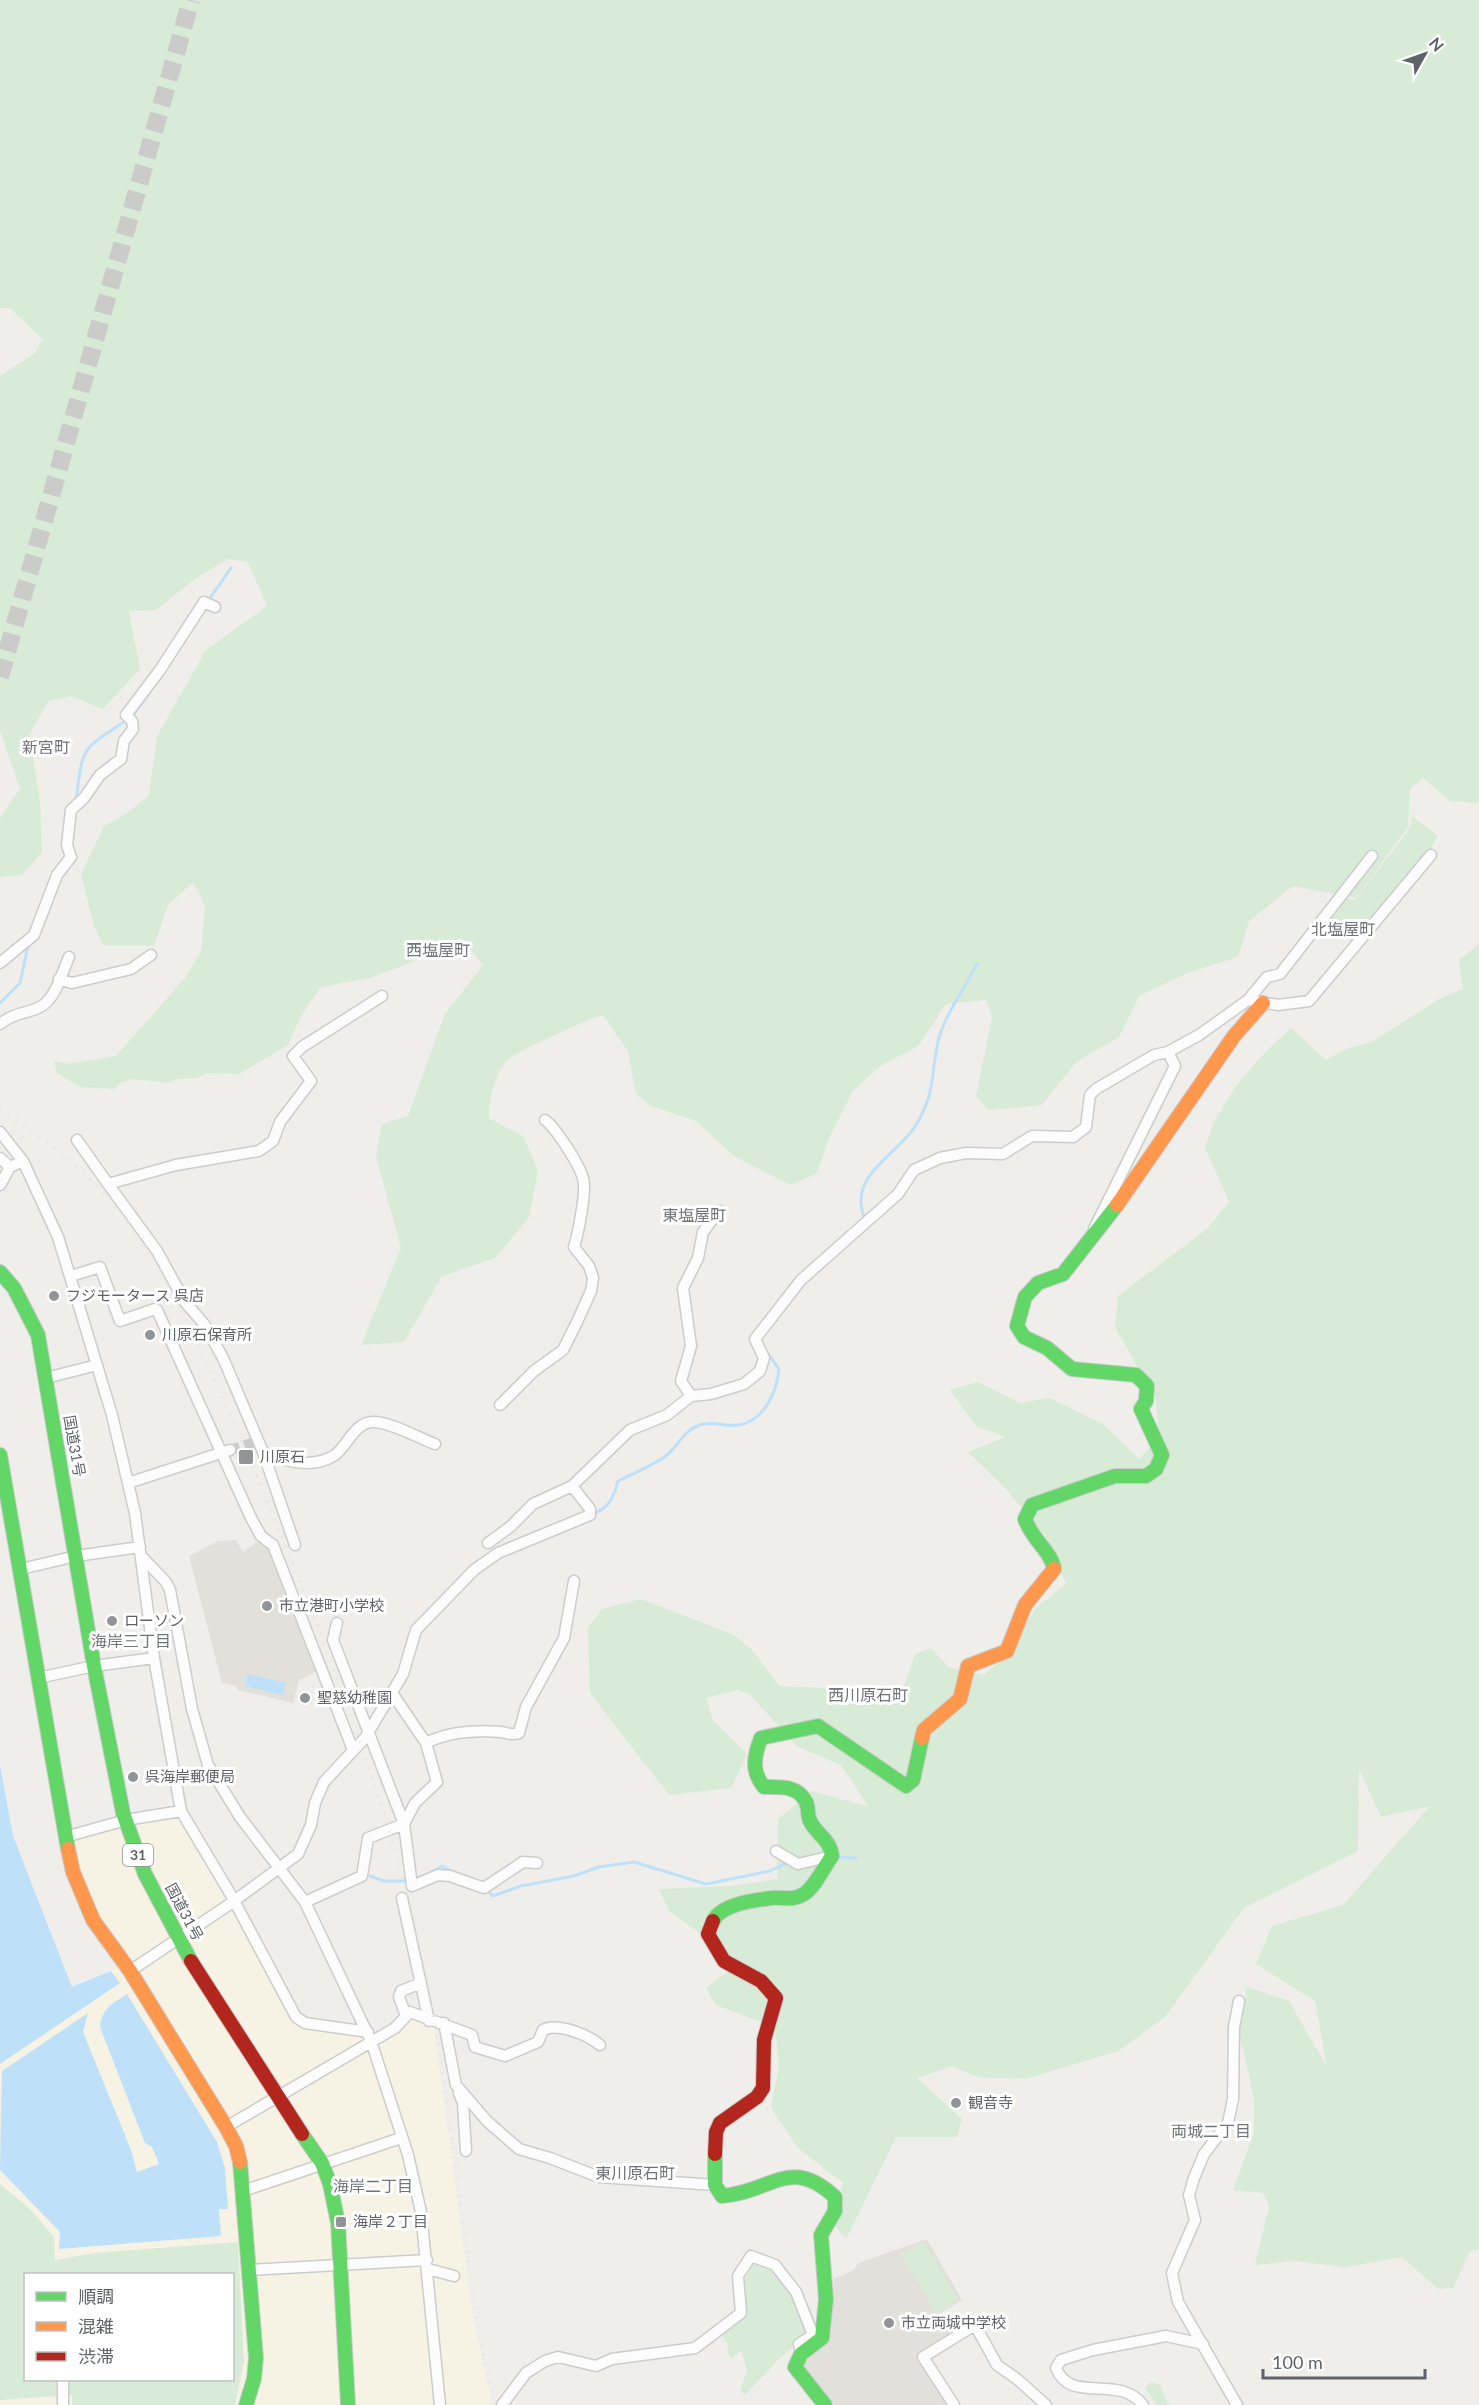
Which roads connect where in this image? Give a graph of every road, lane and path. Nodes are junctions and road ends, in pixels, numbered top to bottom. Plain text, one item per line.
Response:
1 (211, 605) dead end
2 (1431, 855) dead end
3 (1372, 856) dead end
4 (152, 955) dead end
5 (69, 957) dead end
6 (0, 963) edge
7 (59, 979) junction
8 (382, 996) dead end
9 (1248, 1000) junction
10 (1263, 1003) junction
11 (0, 1024) edge
12 (1168, 1052) junction
13 (545, 1120) dead end
14 (0, 1132) edge
15 (77, 1140) dead end
16 (0, 1158) edge
17 (23, 1161) junction
18 (10, 1167) junction
19 (108, 1184) junction
20 (0, 1185) edge
21 (719, 1211) dead end
22 (1091, 1234) junction
23 (0, 1272) edge
24 (71, 1276) junction
25 (97, 1365) junction
26 (46, 1378) junction
27 (691, 1396) junction
28 (500, 1405) dead end
29 (435, 1444) dead end
30 (226, 1451) junction
31 (263, 1452) junction
32 (0, 1455) edge
33 (128, 1483) junction
34 (572, 1486) junction
35 (488, 1543) dead end
36 (295, 1545) dead end
37 (140, 1547) junction
38 (76, 1556) junction
39 (143, 1558) junction
40 (21, 1569) junction
41 (574, 1581) dead end
42 (337, 1623) dead end
43 (154, 1658) junction
44 (94, 1666) junction
45 (38, 1678) junction
46 (392, 1693) junction
47 (369, 1730) junction
48 (426, 1743) junction
49 (353, 1750) junction
50 (181, 1811) junction
51 (126, 1820) junction
52 (404, 1824) junction
53 (65, 1837) junction
54 (776, 1851) dead end
55 (832, 1856) junction
56 (537, 1863) dead end
57 (280, 1868) junction
58 (402, 1898) dead end
59 (233, 1900) junction
60 (305, 1902) junction
61 (178, 1940) junction
62 (130, 1971) junction
63 (421, 1983) junction
64 (1239, 2001) dead end
65 (406, 2016) junction
66 (429, 2021) junction
67 (444, 2023) junction
68 (369, 2036) junction
69 (600, 2046) dead end
70 (456, 2085) junction
71 (277, 2098) junction
72 (226, 2127) junction
73 (401, 2138) junction
74 (466, 2151) dead end
75 (322, 2163) junction
76 (715, 2185) junction
77 (246, 2190) junction
78 (428, 2265) junction
79 (341, 2266) junction
80 (249, 2270) junction
81 (454, 2276) dead end
82 (1203, 2344) junction
83 (801, 2354) junction
84 (63, 2381) edge
85 (504, 2404) edge
86 (63, 2405) edge
87 (246, 2405) edge
88 (348, 2405) edge
89 (440, 2405) edge
90 (825, 2405) edge
91 (954, 2405) edge
92 (1046, 2405) edge
93 (1143, 2405) edge
94 (1237, 2405) edge

1 - 6 street
2 - 10 street
3 - 9 street
4 - 7 street
5 - 7 street
7 - 11 street
8 - 19 street
9 - 10 street
9 - 12 street
10 - 22 main road
12 - 22 street
12 - 27 street
13 - 28 street
14 - 17 street
15 - 19 street
16 - 18 street
17 - 18 street
17 - 24 street
18 - 20 street
19 - 31 street
21 - 27 street
22 - 55 main road
23 - 26 main road, 国道31号 / 31
24 - 25 street
24 - 30 street
25 - 26 street
25 - 33 street
26 - 38 main road, 国道31号 / 31
27 - 34 street
29 - 31 street
30 - 33 street
30 - 49 street
31 - 36 street
32 - 40 main road
33 - 37 street
34 - 35 street
34 - 46 street
37 - 38 street
37 - 39 street
38 - 40 street
38 - 44 main road, 国道31号 / 31
39 - 43 street
39 - 57 street
40 - 45 main road
41 - 48 street
42 - 47 street
43 - 44 street
43 - 50 street
44 - 45 street
44 - 51 main road, 国道31号 / 31
45 - 53 main road
46 - 47 street
46 - 48 street
47 - 49 street
47 - 52 street
48 - 52 street
49 - 57 street
50 - 51 street
50 - 59 street
51 - 53 street
51 - 61 main road, 国道31号 / 31
52 - 56 street
52 - 60 street
53 - 62 main road
54 - 55 street
55 - 76 main road
57 - 59 street
57 - 60 street
58 - 63 street
59 - 61 street
59 - 68 street
60 - 68 street
61 - 62 street
61 - 71 main road, 国道31号 / 31
62 - 72 main road
63 - 65 street
63 - 66 street
64 - 82 street
65 - 66 street
65 - 68 street
66 - 67 street
67 - 69 street
67 - 70 street
68 - 71 street
68 - 73 street
70 - 74 street
70 - 76 street
71 - 72 street
71 - 75 main road, 国道31号 / 31
72 - 77 main road
73 - 75 street
73 - 78 street
75 - 77 street
75 - 79 main road, 国道31号 / 31
76 - 83 main road
77 - 80 main road
78 - 79 street
78 - 81 street
78 - 89 street
79 - 80 street
79 - 88 main road, 国道31号 / 31
80 - 87 main road
82 - 93 street
82 - 94 street
83 - 85 street
83 - 90 main road
84 - 86 street
91 - 92 street

